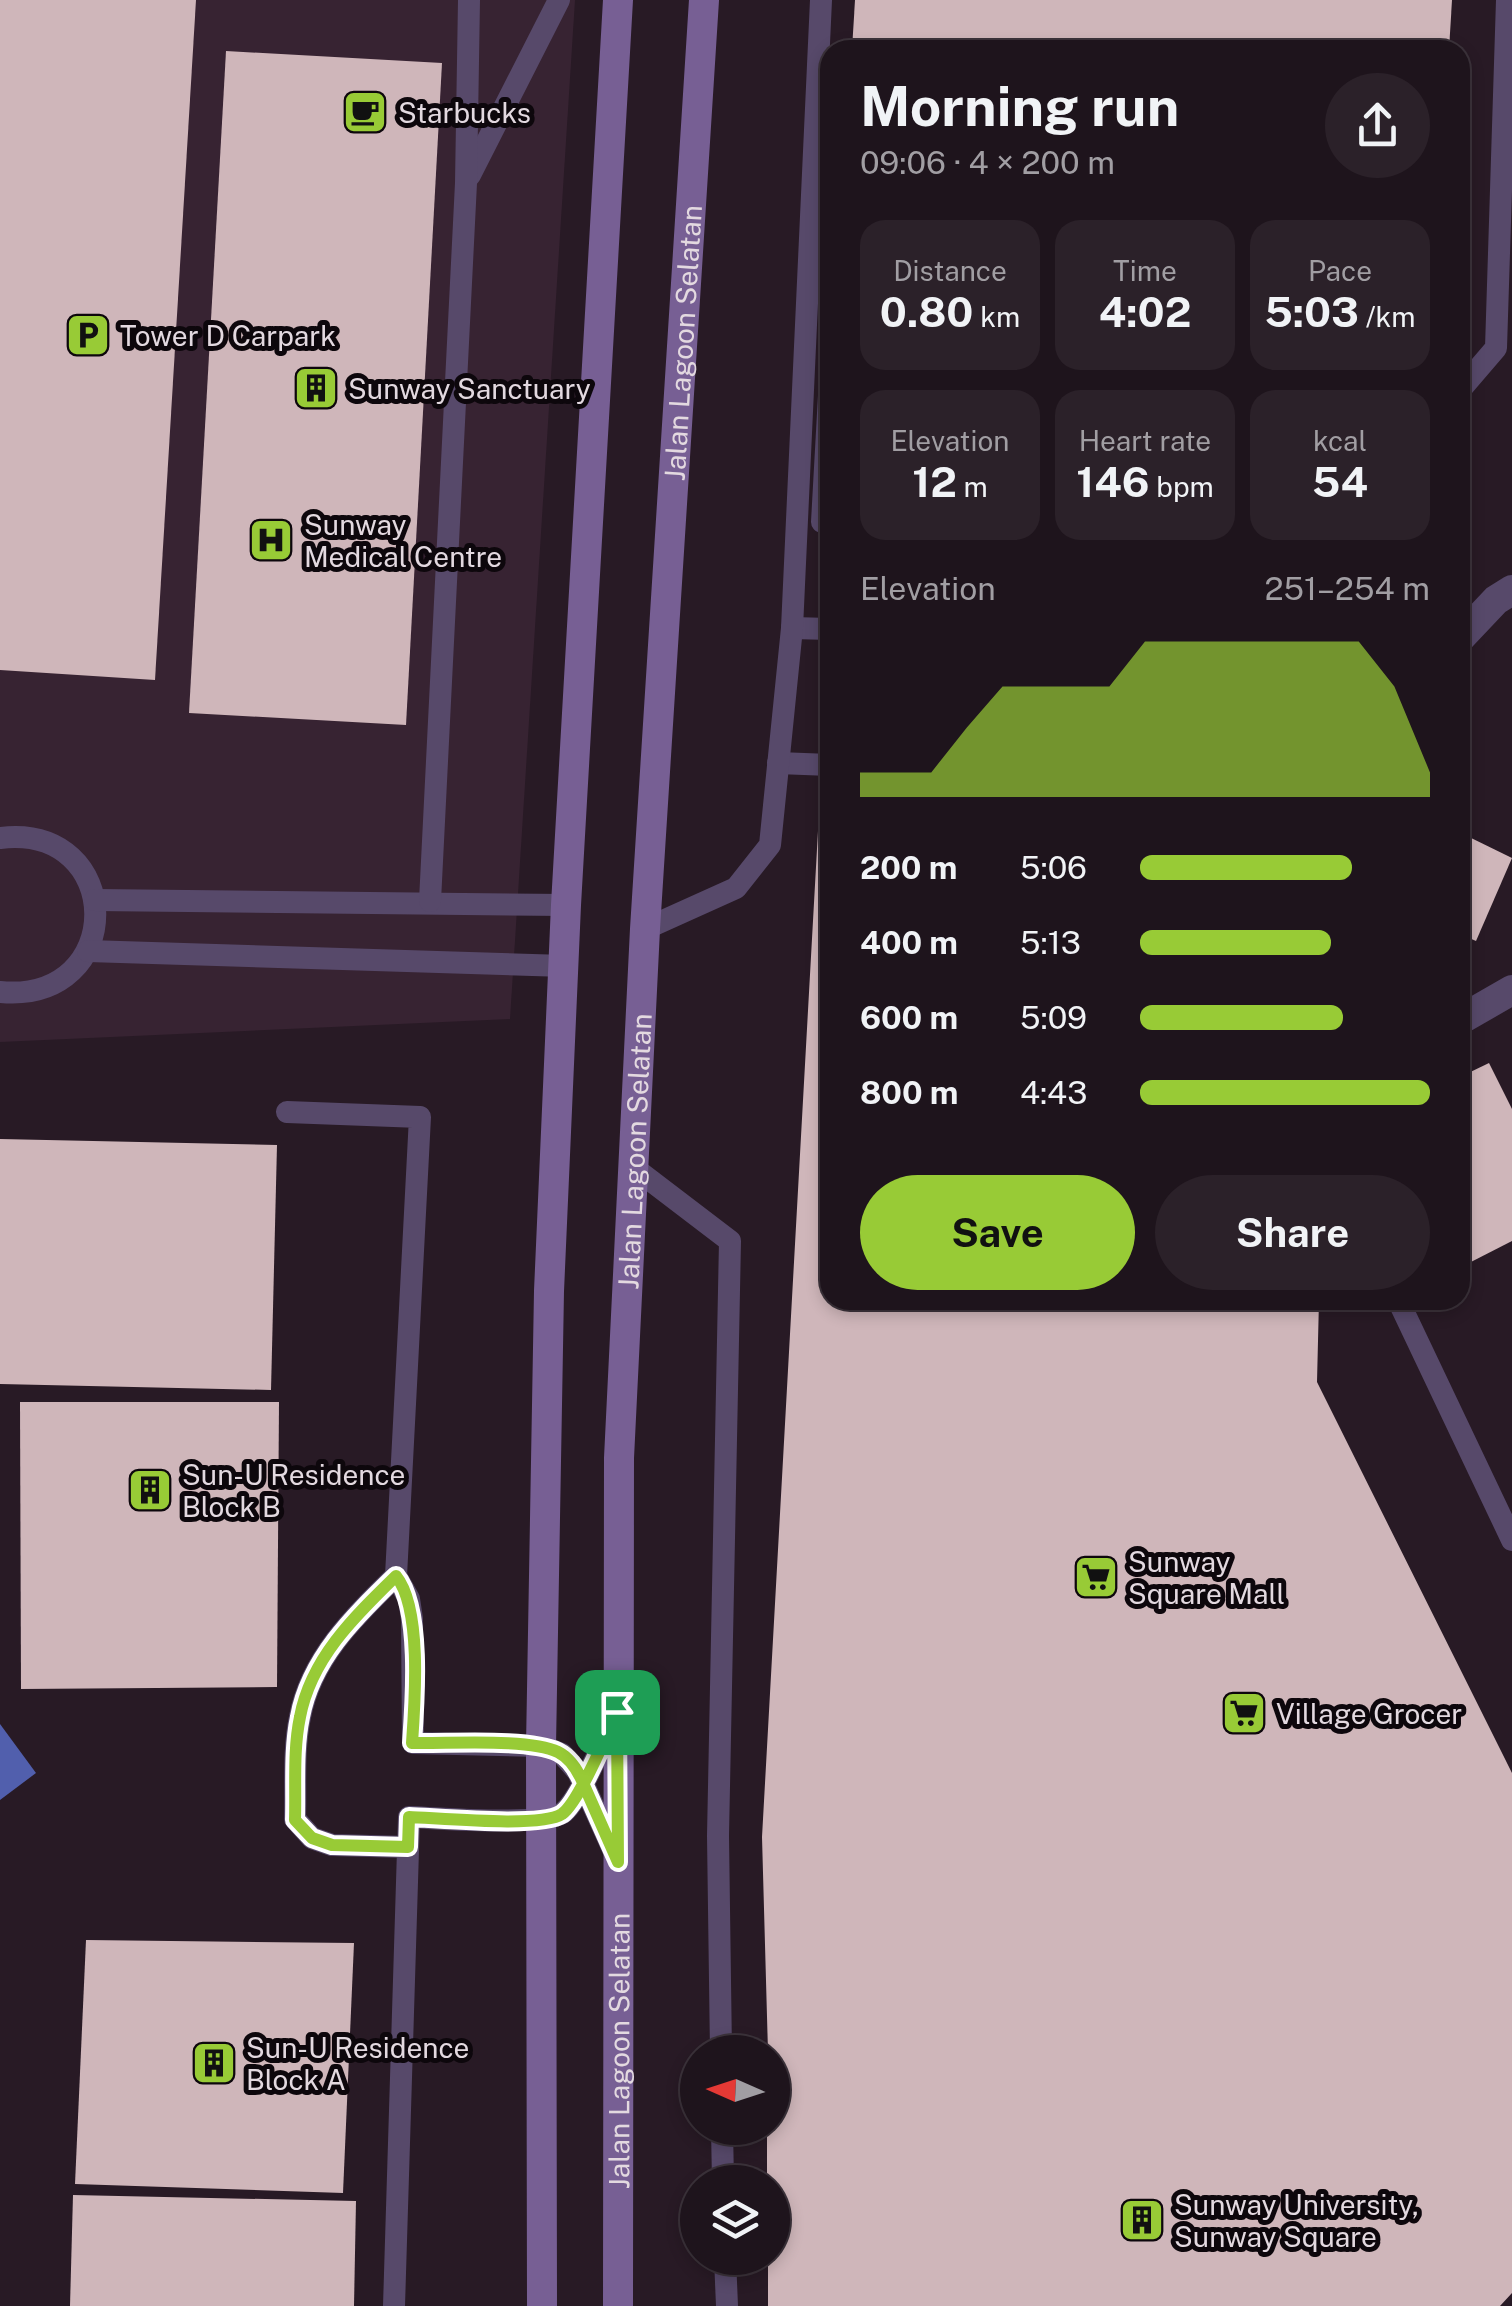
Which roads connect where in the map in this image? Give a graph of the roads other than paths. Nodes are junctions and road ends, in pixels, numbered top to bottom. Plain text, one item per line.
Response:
1 (469, 0) edge
2 (558, 0) edge
3 (618, 0) edge
4 (704, 0) edge
5 (821, 0) edge
6 (1506, 0) edge
7 (821, 40) edge
8 (820, 138) edge
9 (466, 182) junction
10 (819, 275) edge
11 (1470, 378) edge
12 (1512, 590) edge
13 (1470, 627) edge
14 (792, 628) junction
15 (820, 629) edge
16 (778, 762) junction
17 (820, 764) edge
18 (0, 838) edge
19 (96, 900) junction
20 (430, 901) junction
21 (566, 905) junction
22 (645, 930) junction
23 (88, 951) junction
24 (565, 966) junction
25 (1512, 990) edge
26 (0, 992) edge
27 (1470, 1014) edge
28 (286, 1112) dead end
29 (632, 1167) junction
30 (1403, 1310) edge
31 (1512, 1540) edge
32 (396, 1576) junction
33 (617, 1712) junction
34 (541, 1746) junction
35 (583, 1783) junction
36 (542, 1820) junction
37 (408, 1847) junction
38 (618, 1862) junction
39 (721, 2035) edge
40 (726, 2275) edge
41 (394, 2306) edge
42 (542, 2306) edge
43 (618, 2306) edge
44 (727, 2306) edge

1 - 9 lane
2 - 9 lane
3 - 21 main road
4 - 22 main road, Jalan Lagoon Selatan
5 - 7 lane
6 - 11 lane
8 - 10 lane
9 - 20 lane
10 - 14 lane
12 - 13 street
14 - 15 lane
14 - 16 lane
16 - 17 lane
16 - 22 lane
18 - 19 lane
19 - 20 lane
19 - 23 lane
20 - 21 lane
21 - 24 main road
22 - 29 main road, Jalan Lagoon Selatan
23 - 24 lane
23 - 26 lane
24 - 34 main road
25 - 27 street
28 - 32 lane
29 - 33 main road, Jalan Lagoon Selatan
29 - 39 lane
30 - 31 lane
32 - 34 lane
32 - 37 lane
33 - 35 lane
33 - 38 main road, Jalan Lagoon Selatan
34 - 35 lane
34 - 36 main road
35 - 36 lane
35 - 38 lane
36 - 37 lane
36 - 42 main road
37 - 41 lane
38 - 43 main road, Jalan Lagoon Selatan
40 - 44 lane

